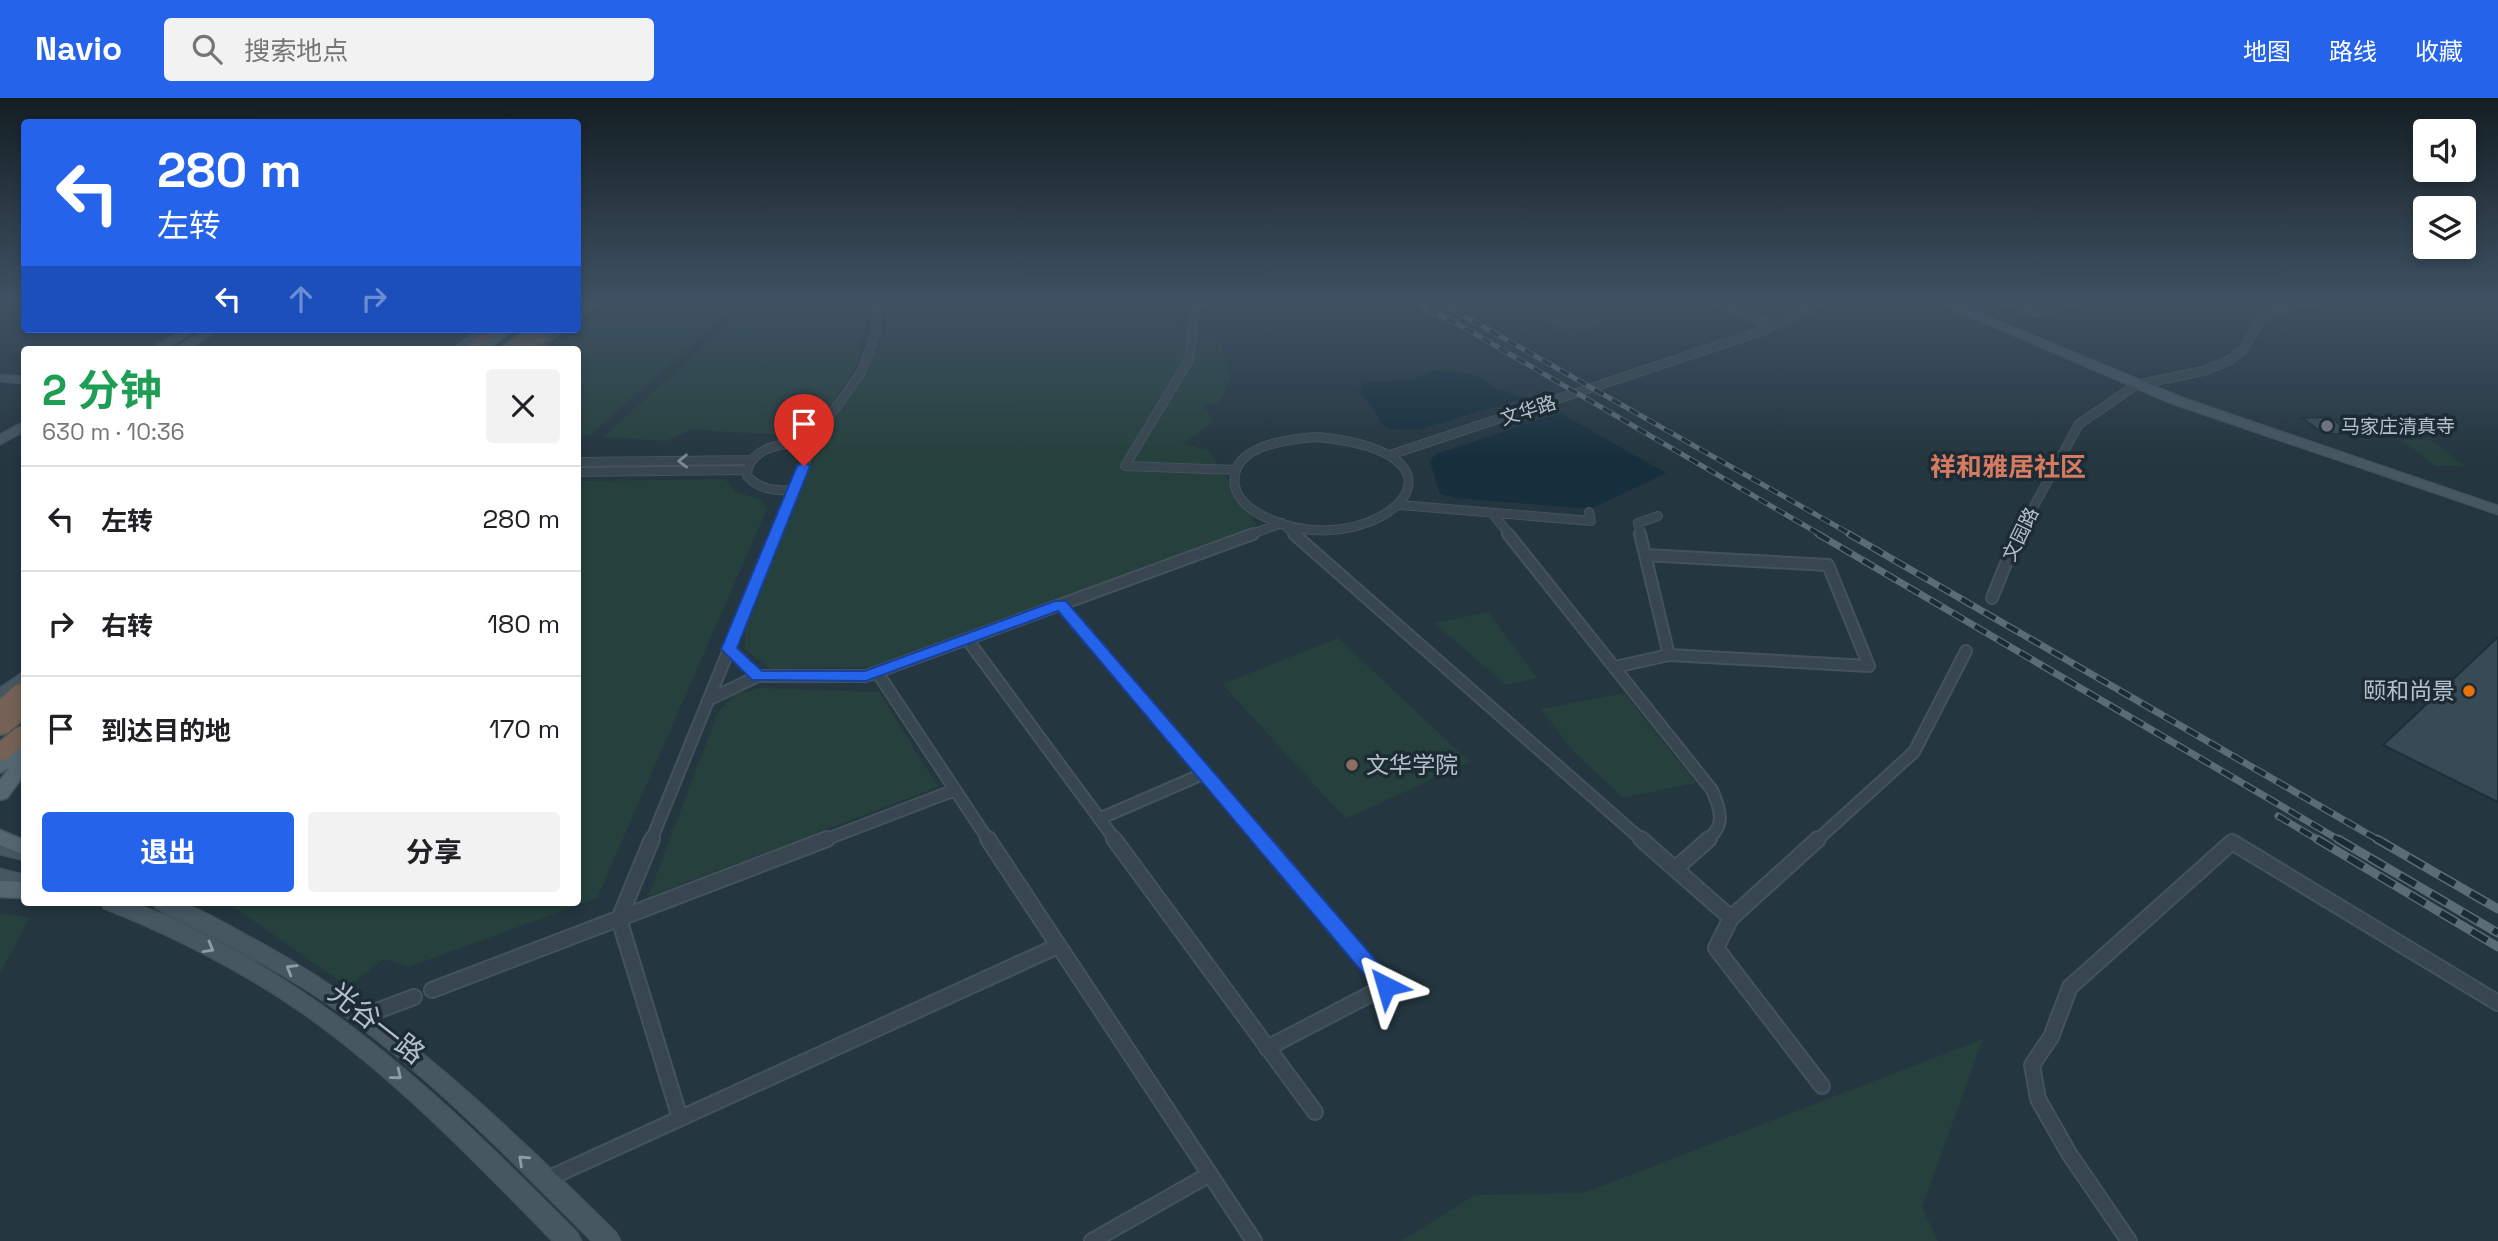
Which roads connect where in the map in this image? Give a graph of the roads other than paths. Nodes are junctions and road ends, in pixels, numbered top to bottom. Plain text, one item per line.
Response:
1 (868, 354) edge
2 (1190, 354) edge
3 (1694, 354) edge
4 (2064, 354) edge
5 (2085, 354) edge
6 (2237, 354) edge
7 (0, 368) edge
8 (21, 370) edge
9 (0, 378) edge
10 (21, 380) edge
11 (2151, 382) junction
12 (2136, 385) junction
13 (21, 426) edge
14 (0, 438) edge
15 (21, 438) edge
16 (814, 440) junction
17 (0, 450) edge
18 (1390, 456) junction
19 (752, 460) junction
20 (581, 462) edge
21 (747, 470) junction
22 (1236, 470) junction
23 (581, 472) edge
24 (794, 490) junction
25 (2498, 501) edge
26 (1400, 505) junction
27 (2498, 510) edge
28 (1589, 512) dead end
29 (1492, 513) junction
30 (1658, 516) dead end
31 (1282, 523) junction
32 (1645, 555) junction
33 (1992, 598) dead end
34 (1061, 605) junction
35 (967, 639) junction
36 (729, 649) junction
37 (1966, 652) dead end
38 (1669, 655) junction
39 (1615, 667) junction
40 (877, 673) junction
41 (758, 676) junction
42 (21, 679) edge
43 (21, 692) edge
44 (0, 696) edge
45 (708, 700) junction
46 (21, 704) edge
47 (0, 710) edge
48 (21, 710) edge
49 (0, 722) edge
50 (0, 728) edge
51 (21, 736) edge
52 (21, 748) edge
53 (0, 753) edge
54 (0, 766) edge
55 (21, 767) edge
56 (1205, 773) junction
57 (955, 790) junction
58 (0, 793) edge
59 (1099, 819) junction
60 (1675, 869) junction
61 (0, 876) edge
62 (21, 880) edge
63 (0, 890) edge
64 (21, 890) edge
65 (119, 906) edge
66 (169, 906) edge
67 (1731, 918) junction
68 (619, 919) junction
69 (1058, 946) junction
70 (432, 990) dead end
71 (414, 997) dead end
72 (2498, 1003) edge
73 (361, 1017) junction
74 (1267, 1048) junction
75 (1822, 1086) dead end
76 (1315, 1112) dead end
77 (680, 1118) junction
78 (1210, 1174) junction
79 (545, 1180) junction
80 (569, 1241) edge
81 (608, 1241) edge
82 (1092, 1241) edge
83 (1254, 1241) edge
84 (2129, 1241) edge

1 - 16 street
2 - 22 street
3 - 18 street, 文华路
4 - 12 main road
5 - 11 main road
6 - 11 street, 文园路
7 - 8 main road
9 - 10 main road
11 - 12 street, 文园路
11 - 25 main road
12 - 27 main road
12 - 33 street, 文园路
13 - 14 main road
15 - 17 main road
16 - 19 street
16 - 24 street
18 - 22 street
18 - 26 street
19 -> 20 street
19 - 21 street
21 - 23 street
21 - 24 street
22 - 31 street
24 - 36 street
26 - 29 street
26 - 31 street
28 - 29 street
29 - 39 street
30 - 32 street
31 - 34 street
31 - 60 street
32 - 38 street
32 - 38 street
34 - 35 street
34 - 56 street
35 - 40 street
35 - 59 street
36 - 41 street
36 - 45 street
37 - 67 street
38 - 39 street
39 - 60 street
40 - 41 street
40 - 57 street
41 - 45 street
42 - 44 main road
43 - 47 highway
45 - 68 street
46 - 49 main road
48 - 50 highway
51 - 53 highway
52 - 54 main road
55 - 58 main road
56 - 59 street
56 - 74 street
57 - 68 street
57 - 69 street
59 - 74 street
60 - 67 street
61 - 62 main road
63 - 64 main road
65 -> 80 main road, 光谷一路
73 -> 66 main road, 光谷一路
67 - 75 street
68 - 70 street
68 - 77 street
69 - 77 street
69 - 78 street
71 - 73 street
72 - 84 street
79 -> 73 main road, 光谷一路
74 - 76 street
77 - 79 street
78 - 82 street
78 - 83 street
79 - 81 main road, 光谷一路

